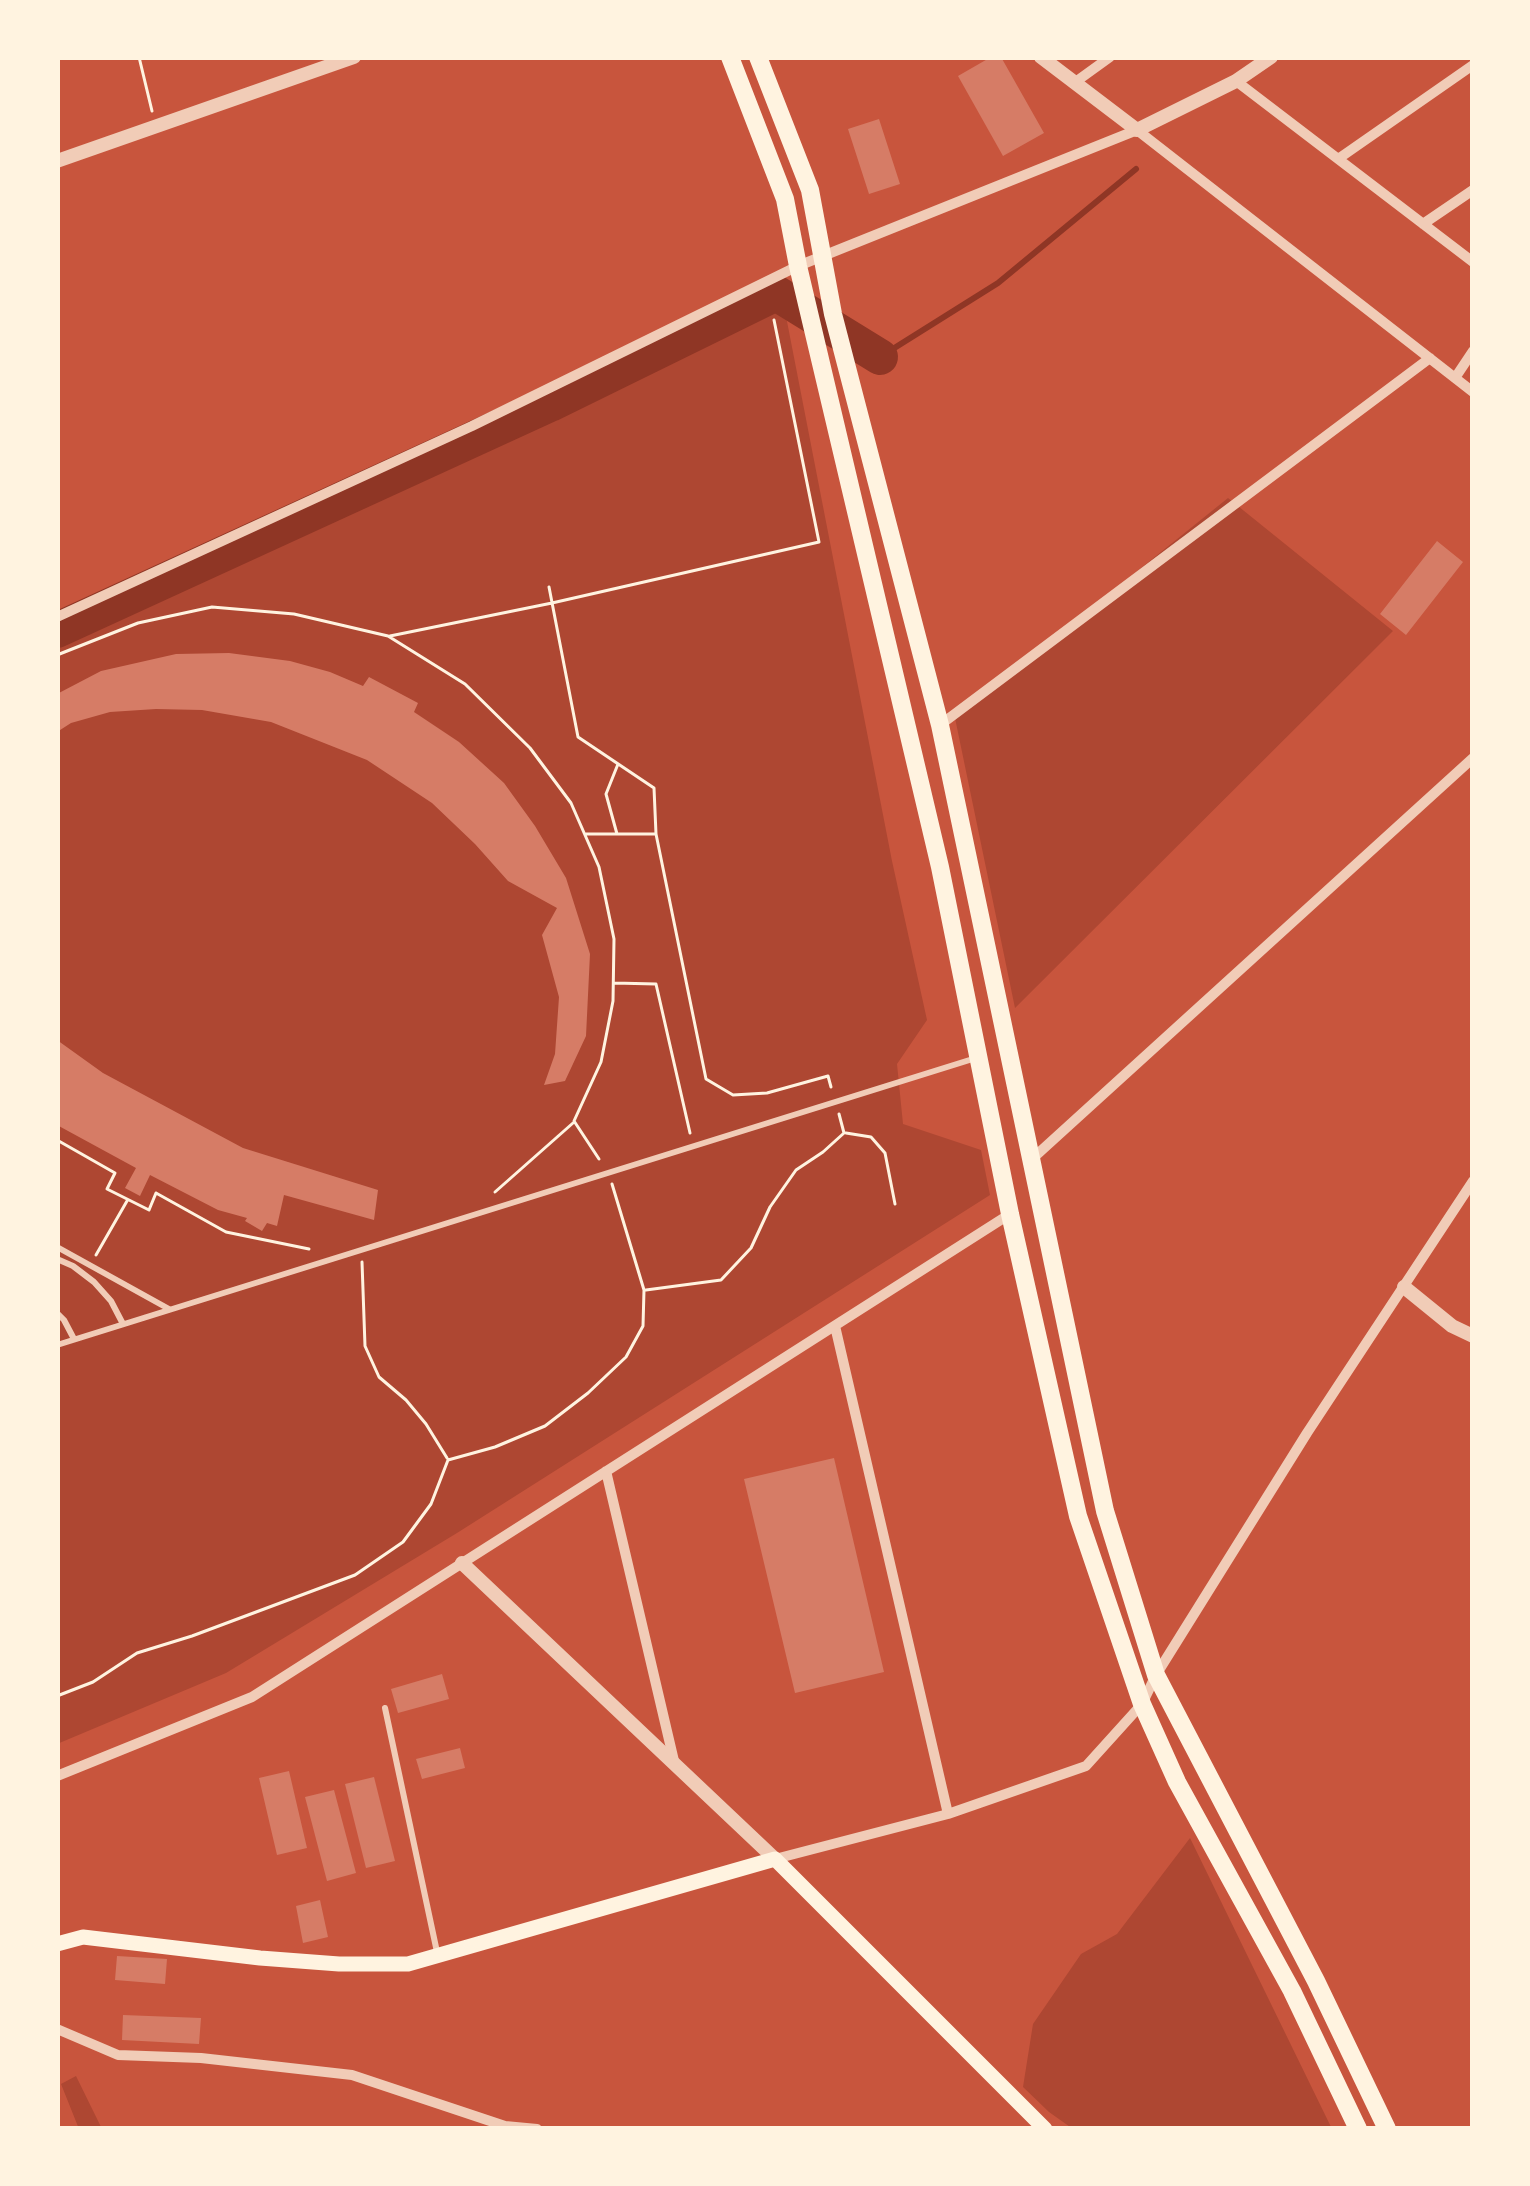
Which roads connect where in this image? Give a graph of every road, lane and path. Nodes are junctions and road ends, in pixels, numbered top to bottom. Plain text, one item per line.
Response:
1 (140, 57) edge
2 (354, 57) edge
3 (730, 57) edge
4 (758, 57) edge
5 (1042, 57) edge
6 (1110, 57) edge
7 (1271, 57) edge
8 (1473, 65) edge
9 (1237, 81) junction
10 (1074, 83) junction
11 (155, 124) junction
12 (1137, 130) junction
13 (1338, 159) junction
14 (57, 161) edge
15 (1473, 190) edge
16 (1423, 224) junction
17 (823, 257) junction
18 (1473, 262) edge
19 (798, 266) junction
20 (774, 320) dead end
21 (1473, 351) edge
22 (1430, 358) junction
23 (1455, 378) junction
24 (1473, 392) edge
25 (549, 587) dead end
26 (552, 603) junction
27 (57, 617) edge
28 (388, 636) junction
29 (57, 655) edge
30 (940, 725) junction
31 (1473, 758) edge
32 (618, 764) junction
33 (584, 834) junction
34 (617, 834) junction
35 (656, 834) junction
36 (613, 983) junction
37 (979, 1057) junction
38 (836, 1102) junction
39 (574, 1121) junction
40 (844, 1132) junction
41 (57, 1140) edge
42 (694, 1147) junction
43 (1030, 1161) junction
44 (608, 1173) junction
45 (1473, 1181) edge
46 (128, 1199) junction
47 (896, 1204) dead end
48 (1010, 1214) junction
49 (469, 1216) junction
50 (57, 1247) edge
51 (362, 1250) junction
52 (340, 1256) junction
53 (57, 1259) edge
54 (90, 1265) junction
55 (1404, 1287) junction
56 (644, 1290) junction
57 (170, 1309) junction
58 (57, 1313) edge
59 (123, 1324) junction
60 (835, 1326) junction
61 (1473, 1336) edge
62 (74, 1339) junction
63 (57, 1345) edge
64 (448, 1460) junction
65 (606, 1472) junction
66 (462, 1563) junction
67 (1156, 1675) junction
68 (57, 1696) edge
69 (1142, 1703) junction
70 (386, 1708) dead end
71 (674, 1761) junction
72 (57, 1776) edge
73 (948, 1814) junction
74 (776, 1858) junction
75 (57, 1944) edge
76 (438, 1956) junction
77 (57, 2030) edge
78 (1038, 2128) edge
79 (537, 2129) edge
80 (1358, 2129) edge
81 (1388, 2129) edge

1 - 11 path
2 - 11 street
3 - 19 highway
4 - 17 highway
5 - 10 street
6 - 10 street
7 - 9 street
8 - 13 street
9 - 12 street
9 - 13 street
10 - 12 street
11 - 14 street
12 - 17 street
12 - 22 street
13 - 16 street
15 - 16 street
16 - 18 street
17 - 19 street
17 - 30 highway
19 - 27 street
19 - 37 highway
20 - 26 path
21 - 23 street
22 - 23 street
22 - 30 street
23 - 24 street
25 - 26 path
26 - 28 path
26 - 32 path
28 - 29 path
28 - 33 path
30 - 43 highway
31 - 43 street
32 - 34 path
32 - 35 path
33 - 34 path
33 - 36 path
34 - 35 path
35 - 38 path
36 - 39 path
36 - 42 path
37 - 38 lane
37 - 48 highway
38 - 40 path
38 - 42 lane
39 - 44 path
39 - 49 path
40 - 47 path
40 - 56 path
41 - 46 path
42 - 44 lane
43 - 67 highway
44 - 49 lane
44 - 56 path
45 - 55 street
46 - 52 path
46 - 54 path
48 - 60 street
48 - 69 highway
49 - 51 lane
50 - 54 lane
51 - 52 lane
51 - 64 path
52 - 57 lane
53 - 59 lane
54 - 57 lane
55 - 61 street
55 - 67 street
56 - 64 path
57 - 59 lane
58 - 62 lane
59 - 62 lane
60 - 65 street
60 - 73 street
62 - 63 lane
64 - 68 path
65 - 66 street
65 - 71 street
66 - 71 street
66 - 72 street
67 - 69 street
67 - 81 highway
69 - 73 street
69 - 80 highway
70 - 76 lane
71 - 74 street
73 - 74 street
74 - 76 main road
74 - 78 main road
75 - 76 main road
77 - 79 street

